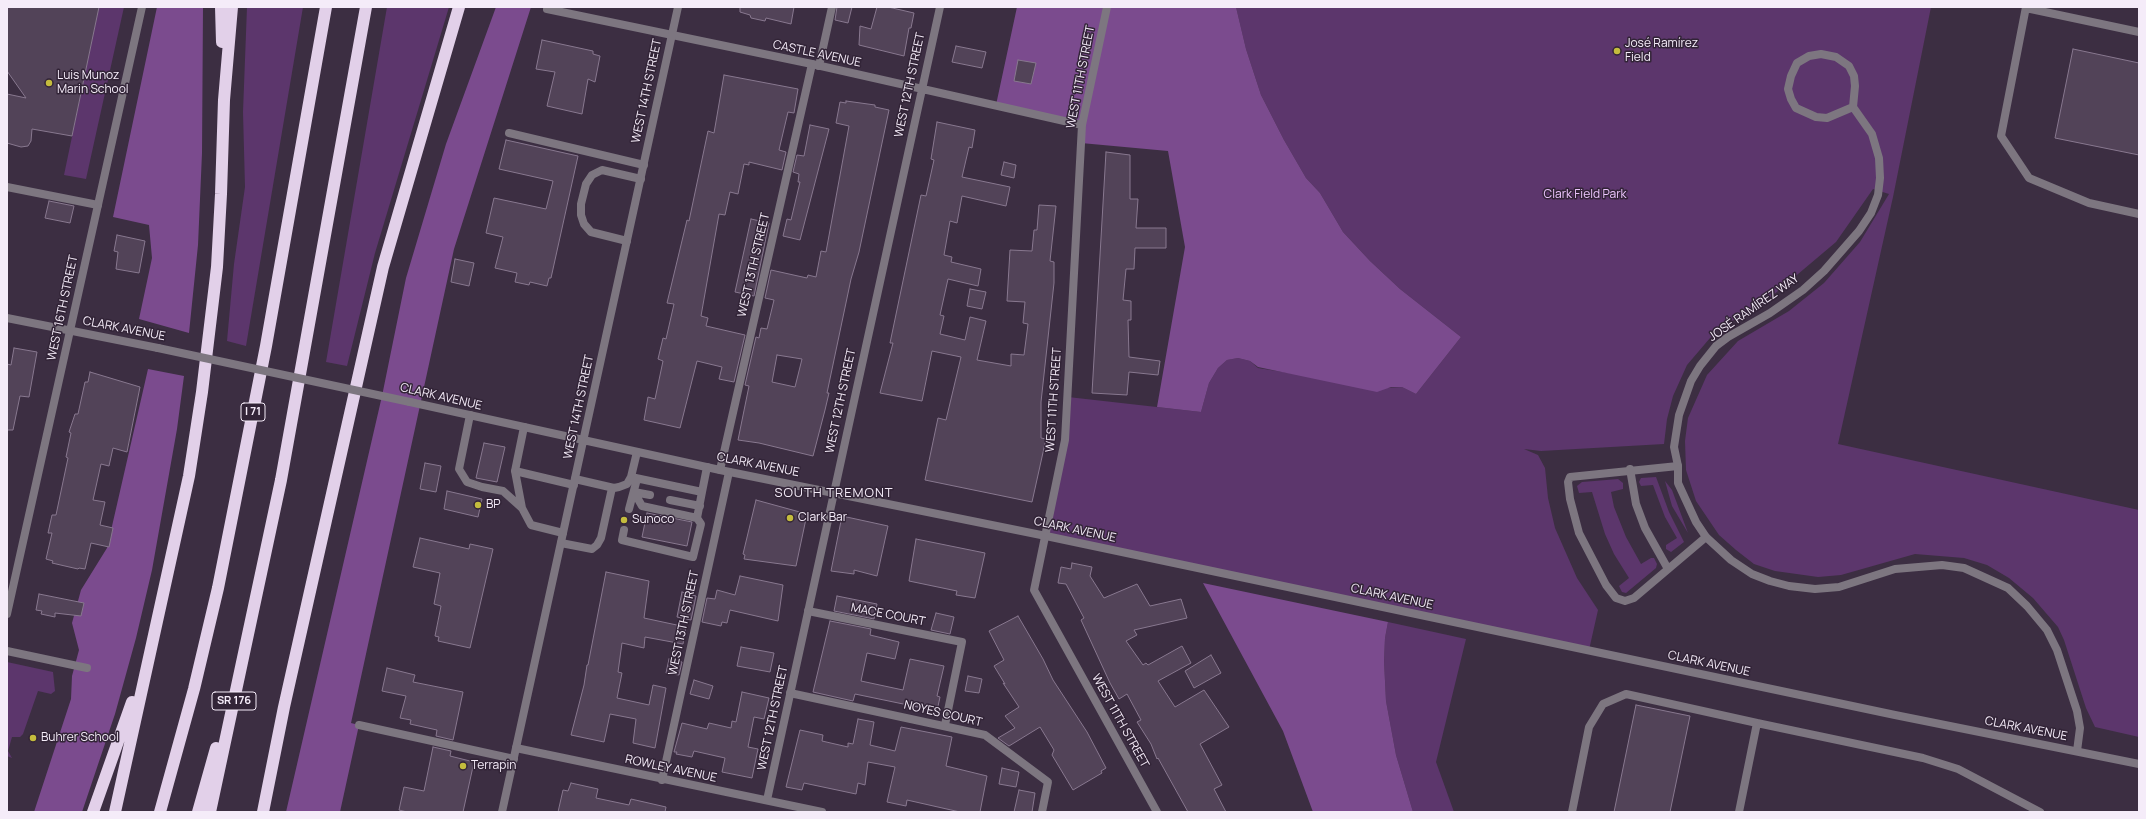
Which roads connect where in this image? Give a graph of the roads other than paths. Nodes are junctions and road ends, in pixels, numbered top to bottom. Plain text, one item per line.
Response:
1 (142, 7) edge
2 (221, 7) edge
3 (232, 7) edge
4 (326, 7) edge
5 (366, 7) edge
6 (459, 7) edge
7 (468, 7) edge
8 (678, 7) edge
9 (832, 7) edge
10 (940, 7) edge
11 (1107, 7) edge
12 (2026, 8) edge
13 (547, 9) dead end
14 (2139, 32) edge
15 (672, 36) junction
16 (815, 65) junction
17 (922, 89) junction
18 (224, 100) junction
19 (431, 100) junction
20 (1853, 107) junction
21 (1082, 125) junction
22 (509, 133) dead end
23 (644, 165) junction
24 (641, 179) junction
25 (7, 187) edge
26 (98, 206) junction
27 (2139, 214) edge
28 (627, 240) junction
29 (7, 318) edge
30 (70, 331) junction
31 (470, 415) junction
32 (524, 427) junction
33 (584, 441) junction
34 (637, 452) junction
35 (1678, 466) junction
36 (707, 467) junction
37 (1630, 469) junction
38 (720, 470) junction
39 (515, 471) junction
40 (729, 472) junction
41 (634, 478) junction
42 (574, 482) junction
43 (612, 488) junction
44 (634, 492) junction
45 (702, 492) junction
46 (834, 493) junction
47 (650, 495) dead end
48 (670, 500) dead end
49 (700, 506) junction
50 (522, 508) junction
51 (629, 509) dead end
52 (697, 518) junction
53 (624, 530) dead end
54 (563, 533) junction
55 (1046, 536) junction
56 (1706, 537) junction
57 (561, 542) junction
58 (1668, 569) junction
59 (258, 591) junction
60 (808, 611) junction
61 (7, 614) edge
62 (7, 651) edge
63 (148, 657) junction
64 (87, 668) dead end
65 (790, 693) junction
66 (284, 706) junction
67 (1757, 723) junction
68 (359, 725) dead end
69 (945, 725) junction
70 (516, 748) junction
71 (2077, 751) junction
72 (514, 759) junction
73 (2139, 764) edge
74 (662, 780) junction
75 (767, 800) junction
76 (93, 812) edge
77 (115, 812) edge
78 (160, 812) edge
79 (198, 812) edge
80 (210, 812) edge
81 (256, 812) edge
82 (263, 812) edge
83 (502, 812) edge
84 (822, 812) edge
85 (1042, 812) edge
86 (1157, 812) edge
87 (1572, 812) edge
88 (1739, 812) edge
89 (2040, 812) edge

1 - 26 street, WEST 16TH STREET
2 - 18 highway
3 - 18 highway
4 - 78 highway, I 71
5 - 59 highway
6 - 19 highway
7 - 19 highway
8 - 15 street, WEST 14TH STREET
9 - 16 street, WEST 13TH STREET
10 - 17 street, WEST 12TH STREET
11 - 21 street, WEST 11TH STREET
12 - 14 street
12 - 27 street
13 - 15 street, CASTLE AVENUE
15 - 16 street, CASTLE AVENUE
15 - 23 street, WEST 14TH STREET
16 - 17 street, CASTLE AVENUE
16 - 38 street, WEST 13TH STREET
17 - 21 street, CASTLE AVENUE
17 - 46 street, WEST 12TH STREET
18 - 63 highway
19 - 66 highway
20 - 20 street
20 - 35 street, JOSÉ RAMÍREZ WAY
21 - 55 street, WEST 11TH STREET
22 - 23 street
23 - 24 street, WEST 14TH STREET
24 - 28 street, WEST 14TH STREET
24 - 28 street
25 - 26 street
26 - 30 street, WEST 16TH STREET
28 - 33 street, WEST 14TH STREET
29 - 30 street, CLARK AVENUE
30 - 31 street, CLARK AVENUE, bridge
30 - 61 street, WEST 16TH STREET
31 - 32 street, CLARK AVENUE
31 - 50 street
32 - 33 street, CLARK AVENUE
32 - 39 street
33 - 34 street, CLARK AVENUE
33 - 42 street, WEST 14TH STREET
34 - 36 street, CLARK AVENUE
34 - 41 street
35 - 37 street
35 - 56 street, JOSÉ RAMÍREZ WAY
36 - 38 street, CLARK AVENUE
36 - 45 street
37 - 58 street
37 - 58 street
38 - 40 street, CLARK AVENUE
39 - 42 street
39 - 50 street
40 - 46 street, CLARK AVENUE
40 - 74 street, WEST 13TH STREET
41 - 43 street
41 - 44 street
41 - 45 street
42 - 43 street
42 - 54 street, WEST 14TH STREET
43 - 57 street
44 - 47 street
44 - 51 street
44 - 52 street
45 - 49 street
46 - 55 street, CLARK AVENUE
46 - 60 street, WEST 12TH STREET
48 - 49 street
49 - 52 street
50 - 54 street
52 - 53 street
54 - 57 street, WEST 14TH STREET
55 - 71 street, CLARK AVENUE
55 - 86 street, WEST 11TH STREET
56 - 58 street
56 - 71 street, JOSÉ RAMÍREZ WAY
57 - 70 street, WEST 14TH STREET
59 - 79 highway
59 - 80 highway, SR 176
60 - 65 street, WEST 12TH STREET
60 - 69 street, MACE COURT
62 - 64 street
63 - 76 highway
63 - 77 highway
65 - 69 street, NOYES COURT
65 - 75 street, WEST 12TH STREET
66 - 81 highway
66 - 82 highway
67 - 87 street
67 - 88 street
67 - 89 street
68 - 72 street
69 - 85 street, NOYES COURT
70 - 72 street, WEST 14TH STREET
70 - 74 street, ROWLEY AVENUE
71 - 73 street, CLARK AVENUE
72 - 83 street, WEST 14TH STREET
74 - 75 street, ROWLEY AVENUE
75 - 84 street, ROWLEY AVENUE

